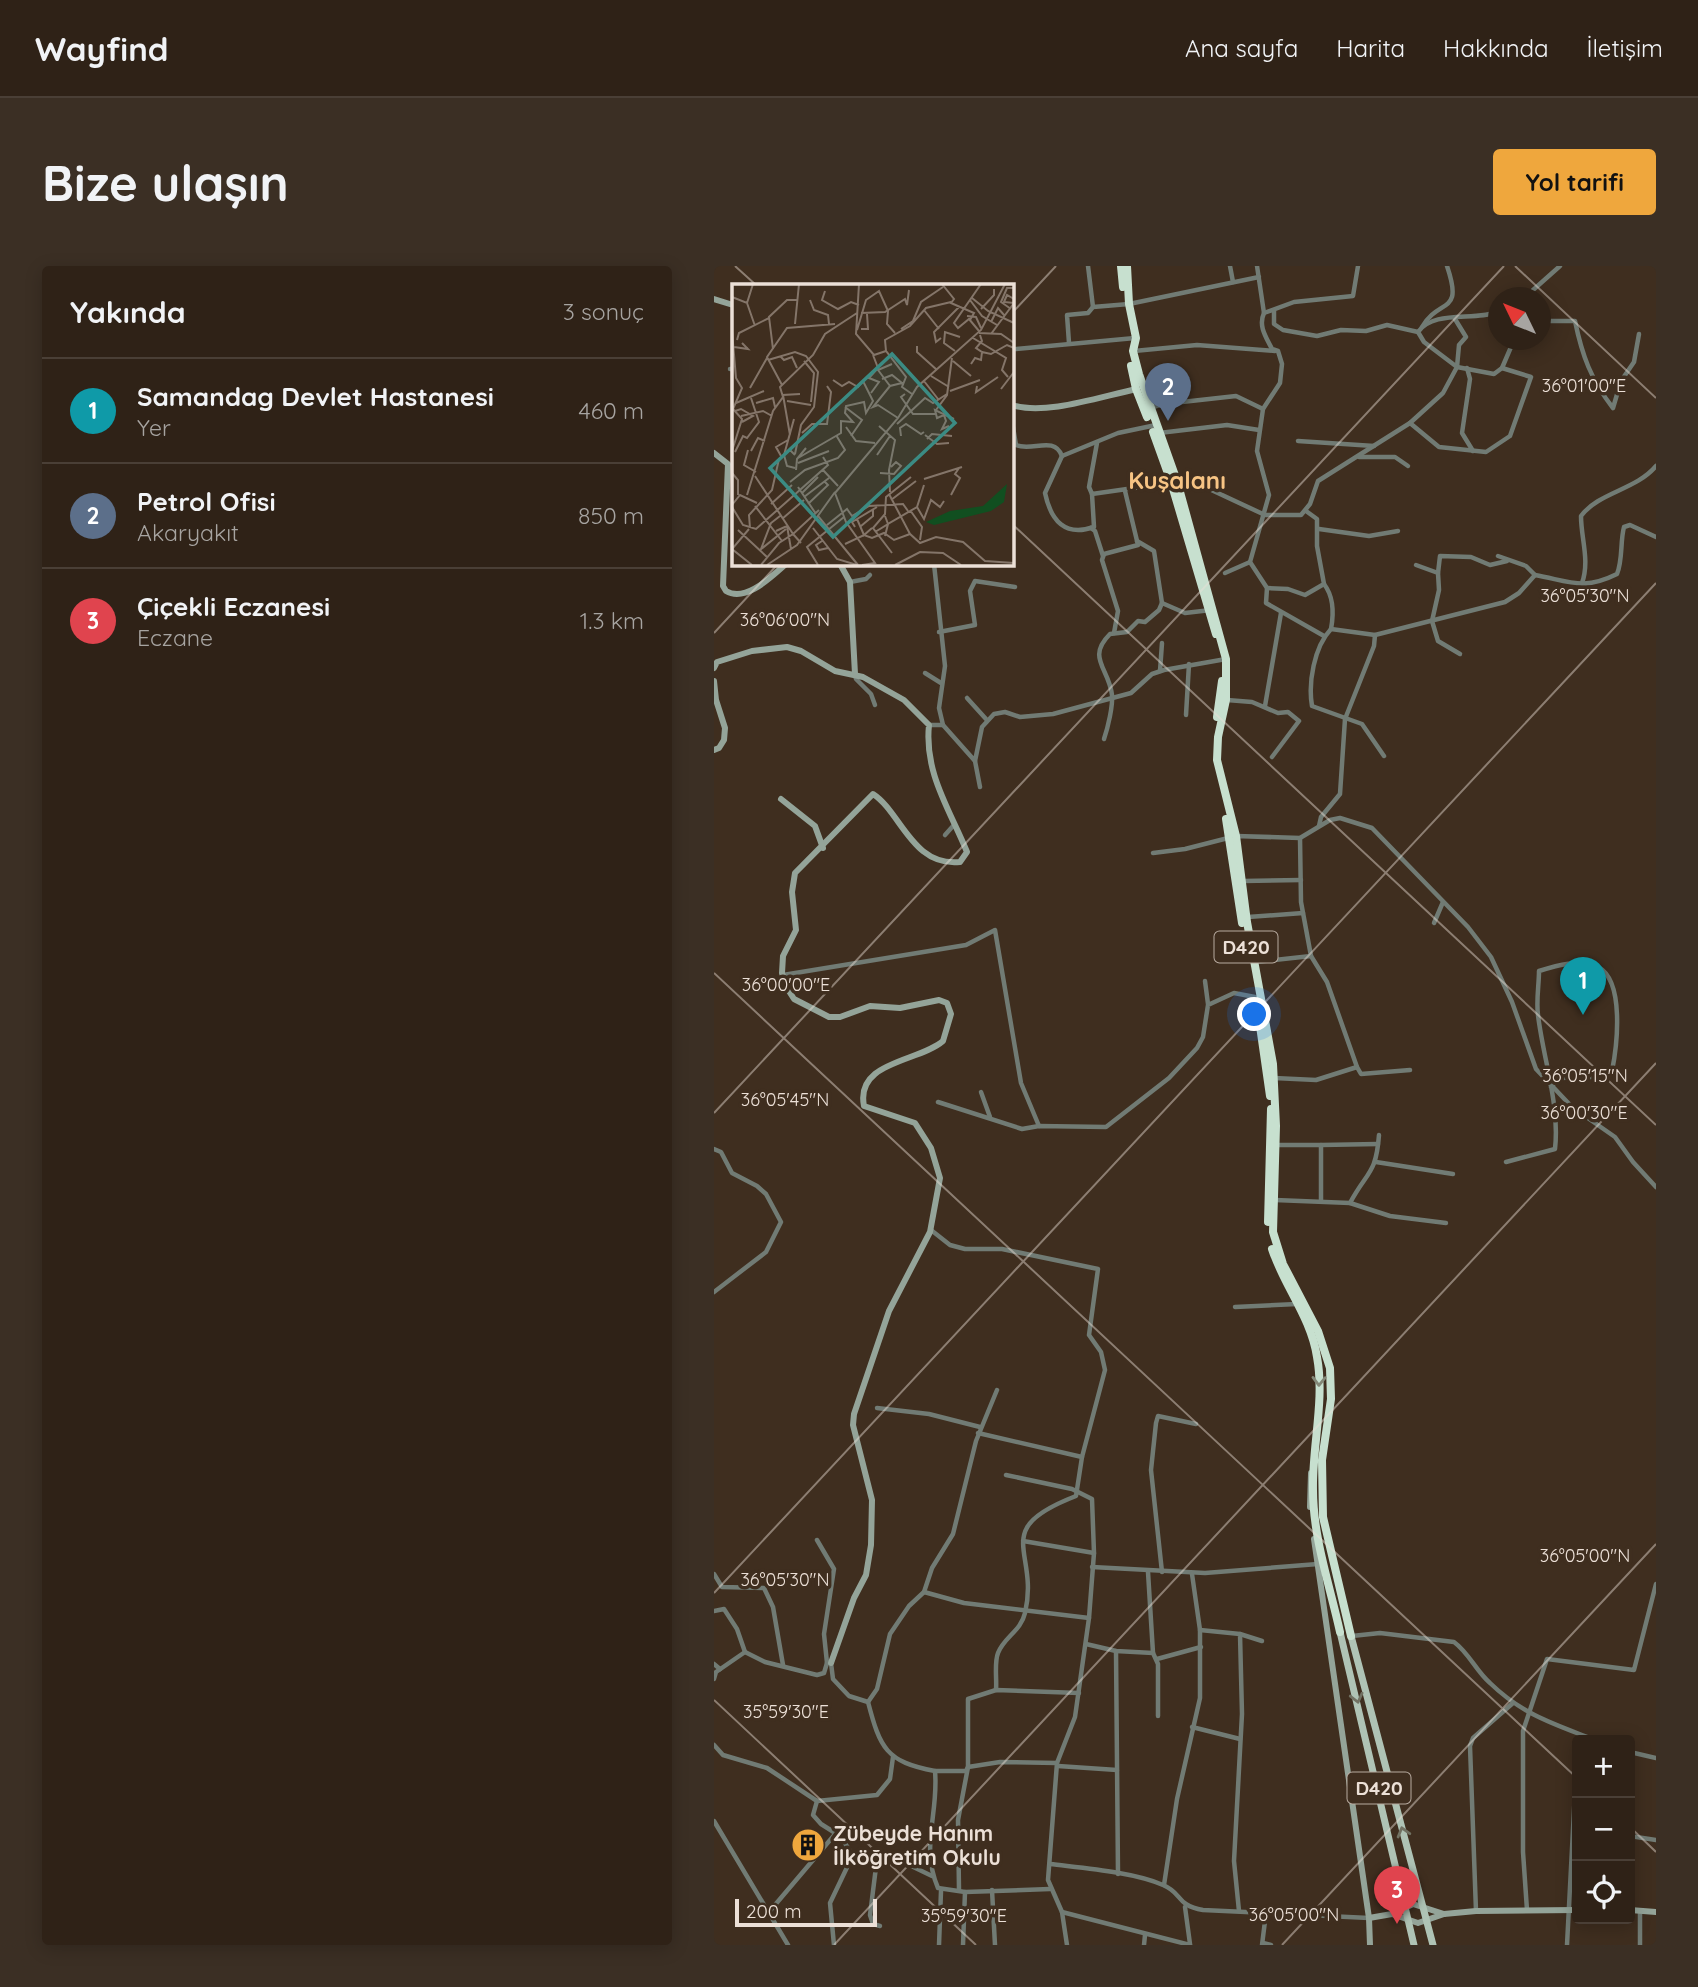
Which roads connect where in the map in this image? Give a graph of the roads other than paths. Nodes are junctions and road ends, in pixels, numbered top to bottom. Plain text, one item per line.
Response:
1 (1088, 266) edge
2 (1121, 266) edge
3 (1127, 266) edge
4 (1230, 266) edge
5 (1257, 266) edge
6 (1358, 266) edge
7 (1447, 266) edge
8 (1560, 266) edge
9 (1259, 277) junction
10 (1233, 282) junction
11 (1536, 287) edge
12 (714, 299) edge
13 (1126, 304) junction
14 (732, 305) edge
15 (1093, 307) junction
16 (1274, 310) junction
17 (1265, 313) junction
18 (1488, 313) edge
19 (1455, 318) junction
20 (1551, 321) edge
21 (1420, 330) junction
22 (1639, 334) dead end
23 (1133, 339) junction
24 (1069, 343) junction
25 (1016, 349) dead end
26 (1510, 350) edge
27 (1133, 351) junction
28 (1278, 351) junction
29 (1457, 367) junction
30 (1467, 368) junction
31 (1502, 368) junction
32 (1139, 388) junction
33 (1013, 405) edge
34 (1149, 408) junction
35 (1263, 409) junction
36 (1410, 423) junction
37 (1013, 427) dead end
38 (1155, 428) junction
39 (1259, 430) junction
40 (1298, 441) dead end
41 (1097, 443) junction
42 (1376, 447) junction
43 (1474, 451) junction
44 (714, 453) edge
45 (1062, 456) junction
46 (1358, 457) junction
47 (1408, 466) dead end
48 (1656, 466) edge
49 (1174, 481) junction
50 (1125, 491) junction
51 (1092, 494) junction
52 (1306, 511) junction
53 (1265, 515) junction
54 (1091, 528) junction
55 (1319, 530) junction
56 (1398, 531) dead end
57 (1656, 537) edge
58 (1137, 541) junction
59 (1103, 556) junction
60 (1498, 556) dead end
61 (1508, 561) junction
62 (1250, 562) junction
63 (785, 565) edge
64 (841, 565) edge
65 (934, 565) edge
66 (1416, 565) dead end
67 (1225, 573) dead end
68 (1438, 573) junction
69 (870, 575) dead end
70 (1535, 575) junction
71 (850, 582) junction
72 (1324, 584) junction
73 (1582, 584) junction
74 (1015, 587) dead end
75 (1267, 588) junction
76 (1162, 603) junction
77 (1212, 610) junction
78 (1281, 612) junction
79 (1433, 621) junction
80 (1331, 629) junction
81 (941, 631) junction
82 (1114, 633) junction
83 (1375, 635) junction
84 (1324, 636) junction
85 (1162, 643) dead end
86 (1460, 654) dead end
87 (1223, 659) junction
88 (1189, 664) junction
89 (714, 668) edge
90 (1160, 671) junction
91 (925, 673) dead end
92 (855, 674) junction
93 (714, 681) edge
94 (941, 683) junction
95 (1112, 697) junction
96 (967, 698) dead end
97 (1226, 700) junction
98 (875, 705) dead end
99 (1265, 706) junction
100 (1186, 715) dead end
101 (986, 719) junction
102 (1345, 719) junction
103 (929, 725) junction
104 (943, 725) junction
105 (1104, 739) dead end
106 (714, 750) edge
107 (1384, 756) dead end
108 (1272, 757) dead end
109 (975, 761) junction
110 (980, 787) dead end
111 (781, 799) dead end
112 (1319, 826) junction
113 (953, 827) junction
114 (945, 835) dead end
115 (1233, 836) junction
116 (1300, 838) junction
117 (823, 848) junction
118 (1185, 849) junction
119 (1153, 853) dead end
120 (1192, 853) dead end
121 (1301, 880) junction
122 (1242, 881) junction
123 (1443, 902) junction
124 (1303, 913) junction
125 (1246, 917) junction
126 (1434, 923) dead end
127 (1311, 956) junction
128 (1254, 962) junction
129 (783, 975) junction
130 (1205, 981) dead end
131 (1255, 997) junction
132 (1208, 1005) junction
133 (1357, 1067) junction
134 (1410, 1070) dead end
135 (1274, 1078) junction
136 (1550, 1087) junction
137 (981, 1092) dead end
138 (938, 1102) dead end
139 (990, 1117) junction
140 (1040, 1126) junction
141 (1379, 1135) dead end
142 (1378, 1144) junction
143 (1321, 1145) junction
144 (1275, 1146) junction
145 (714, 1149) edge
146 (1376, 1162) junction
147 (1506, 1162) dead end
148 (1453, 1174) dead end
149 (1656, 1187) edge
150 (1274, 1200) junction
151 (1321, 1200) junction
152 (1350, 1203) junction
153 (1446, 1223) dead end
154 (931, 1230) junction
155 (714, 1292) edge
156 (1298, 1304) junction
157 (1235, 1307) dead end
158 (997, 1390) dead end
159 (877, 1408) dead end
160 (1196, 1424) dead end
161 (979, 1430) junction
162 (1082, 1457) junction
163 (1313, 1468) junction
164 (1006, 1475) dead end
165 (1077, 1491) junction
166 (817, 1540) dead end
167 (1023, 1541) junction
168 (1094, 1553) junction
169 (1318, 1564) junction
170 (1092, 1567) junction
171 (1148, 1572) junction
172 (1162, 1572) junction
173 (714, 1574) edge
174 (1192, 1574) junction
175 (1656, 1584) edge
176 (924, 1592) junction
177 (714, 1611) edge
178 (1026, 1611) junction
179 (1089, 1618) junction
180 (1200, 1630) junction
181 (1340, 1632) joint
182 (1240, 1634) junction
183 (1351, 1636) junction
184 (1262, 1640) dead end
185 (1086, 1644) junction
186 (1201, 1647) junction
187 (1116, 1651) junction
188 (745, 1652) junction
189 (1153, 1653) junction
190 (1157, 1659) junction
191 (829, 1663) junction
192 (714, 1664) edge
193 (783, 1665) junction
194 (720, 1669) junction
195 (714, 1679) edge
196 (996, 1690) junction
197 (1079, 1693) junction
198 (868, 1702) junction
199 (1513, 1703) junction
200 (1527, 1714) junction
201 (1158, 1716) dead end
202 (1192, 1727) junction
203 (1578, 1734) joint
204 (1581, 1735) edge
205 (1241, 1740) junction
206 (714, 1745) edge
207 (1635, 1753) edge
208 (893, 1757) junction
209 (1656, 1758) edge
210 (1057, 1765) junction
211 (968, 1767) junction
212 (1117, 1770) junction
213 (934, 1772) junction
214 (1576, 1798) edge
215 (817, 1801) junction
216 (714, 1821) edge
217 (836, 1833) junction
218 (1635, 1837) edge
219 (1656, 1840) edge
220 (852, 1857) junction
221 (877, 1859) junction
222 (1050, 1864) junction
223 (1118, 1874) junction
224 (933, 1877) junction
225 (1164, 1885) junction
226 (1049, 1889) junction
227 (992, 1890) junction
228 (941, 1891) junction
229 (962, 1891) junction
230 (1185, 1907) junction
231 (1405, 1907) junction
232 (1425, 1907) junction
233 (1527, 1910) junction
234 (1568, 1910) junction
235 (1572, 1910) edge
236 (1635, 1910) edge
237 (1239, 1911) junction
238 (1476, 1911) junction
239 (1640, 1911) junction
240 (769, 1912) junction
241 (1062, 1912) junction
242 (1656, 1912) edge
243 (1266, 1913) junction
244 (1392, 1914) junction
245 (1444, 1914) junction
246 (1369, 1918) junction
247 (1408, 1919) junction
248 (1428, 1921) junction
249 (880, 1926) dead end
250 (1145, 1935) junction
251 (1263, 1944) edge
252 (788, 1945) edge
253 (834, 1945) edge
254 (939, 1945) edge
255 (963, 1945) edge
256 (995, 1945) edge
257 (1067, 1945) edge
258 (1144, 1945) edge
259 (1190, 1945) edge
260 (1271, 1945) edge
261 (1370, 1945) edge
262 (1414, 1945) edge
263 (1433, 1945) edge
264 (1566, 1945) edge
265 (1640, 1945) edge

1 - 15 street
2 - 13 highway, D420
3 - 13 highway, D420
4 - 10 street
5 - 9 street
6 - 16 street
7 - 21 street
8 - 11 street
9 - 10 street
9 - 17 street
10 - 13 street
12 - 14 street
13 - 15 street
13 - 23 highway, D420
15 - 24 street
16 - 17 street
16 - 21 street
17 - 28 street
18 - 19 street
19 - 21 street
19 - 29 street
20 - 22 street
21 - 29 street
23 - 24 street
23 - 27 highway, D420
23 - 32 highway, D420
24 - 25 street
26 - 31 street
27 - 28 street
27 - 32 highway, D420
28 - 35 street
29 - 30 street
29 - 36 street
30 - 31 street
30 - 43 street
31 - 43 street
32 - 33 street
32 - 34 highway, D420
32 - 38 highway, D420
34 - 35 street
34 - 38 highway, D420
35 - 39 street
36 - 42 street
36 - 43 street
37 - 45 street
38 - 39 street
38 - 41 street
38 - 49 highway, D420
39 - 53 street
40 - 42 street
41 - 45 street
41 - 51 street
42 - 46 street
44 - 63 street
45 - 54 street
46 - 47 street
46 - 52 street
48 - 73 street
49 - 50 street
49 - 53 street
49 - 77 highway, D420
50 - 51 street
50 - 58 street
51 - 54 street
52 - 53 street
52 - 55 street
53 - 62 street
54 - 59 street
55 - 56 street
55 - 72 street
57 - 73 street
58 - 59 street
58 - 76 street
59 - 82 street
60 - 61 street
61 - 68 street
61 - 70 street
62 - 67 street
62 - 75 street
64 - 71 street
65 - 81 street
66 - 68 street
68 - 79 street
69 - 71 street
70 - 73 street
70 - 79 street
71 - 92 street
72 - 75 street
72 - 80 street
74 - 81 street
75 - 78 street
76 - 77 street
76 - 82 street
77 - 87 highway, D420
78 - 84 street
78 - 99 street
79 - 83 street
79 - 86 street
80 - 83 street
80 - 84 street
81 - 94 street
82 - 95 street
83 - 102 street
84 - 102 street
85 - 90 street
87 - 88 street
87 - 97 highway, D420
87 - 115 highway, D420
88 - 90 street
88 - 100 street
89 - 92 street
90 - 95 street
91 - 94 street
92 - 98 street
92 - 103 street
93 - 106 street
94 - 104 street
95 - 101 street
95 - 105 street
96 - 101 street
97 - 99 street
97 - 115 highway, D420
99 - 108 street
101 - 109 street
102 - 107 street
102 - 112 street
103 - 104 street
103 - 113 street
104 - 109 street
109 - 110 street
111 - 117 street
112 - 116 street
112 - 123 street
113 - 114 street
113 - 117 street
115 - 116 street
115 - 118 street
115 - 122 highway, D420
115 - 131 highway, D420
116 - 121 street
117 - 129 street
118 - 119 street
118 - 120 street
121 - 122 street
121 - 124 street
122 - 125 highway, D420
123 - 126 street
123 - 136 street
124 - 125 street
124 - 127 street
125 - 128 highway, D420
127 - 128 street
127 - 133 street
128 - 135 highway, D420
129 - 140 street
129 - 154 street
130 - 132 street
131 - 132 street
131 - 156 highway, D420
132 - 140 street
133 - 134 street
133 - 135 street
135 - 144 highway, D420
136 - 136 street
136 - 147 street
136 - 149 street
137 - 139 street
138 - 139 street
139 - 140 street
141 - 142 street
142 - 143 street
142 - 146 street
143 - 144 street
143 - 151 street
144 - 150 highway, D420
145 - 155 street
146 - 148 street
146 - 152 street
150 - 151 street
150 - 183 highway, D420
151 - 152 street
152 - 153 street
154 - 162 street
154 - 191 street
156 - 157 street
156 -> 163 highway, D420
158 - 161 street
159 - 161 street
160 - 172 street
161 - 162 street
161 - 176 street
162 - 165 street
163 - 169 street
163 - 181 highway, D420
164 - 165 street
165 - 167 street
165 - 168 street
166 - 191 street
167 - 168 street
167 - 178 street
168 - 170 street
169 - 174 street
169 - 246 street
170 - 171 street
170 - 179 street
171 - 172 street
171 - 189 street
172 - 174 street
173 - 193 street
174 - 180 street
175 - 200 street
176 - 178 street
176 - 198 street
177 - 188 street
178 - 179 street
178 - 196 street
179 - 185 street
180 - 182 street
180 - 186 street
181 -> 231 main road, D420
182 - 184 street
182 - 205 street
183 - 199 street
232 -> 183 main road
185 - 187 street
185 - 197 street
186 - 190 street
186 - 202 street
187 - 189 street
187 - 212 street
188 - 193 street
188 - 194 street
189 - 190 street
190 - 201 street
191 - 193 street
191 - 198 street
192 - 194 street
194 - 195 street
196 - 197 street
196 - 211 street
197 - 210 street
198 - 208 street
199 - 200 street
199 - 238 street
200 - 203 street
200 - 233 street
202 - 205 street
202 - 225 street
203 - 204 street
205 - 237 street
206 - 215 street
207 - 209 street
208 - 213 street
208 - 215 street
210 - 211 street
210 - 212 street
210 - 222 street
211 - 213 street
211 - 229 street
212 - 223 street
213 - 224 street
214 - 234 street
215 - 217 street
216 - 240 street
217 - 220 street
217 - 240 street
218 - 219 street
220 - 221 street
220 - 253 street
221 - 224 street
221 - 249 street
222 - 223 street
222 - 226 street
223 - 225 street
224 - 228 street
225 - 230 street
226 - 227 street
226 - 241 street
227 - 229 street
227 - 256 street
228 - 229 street
228 - 254 street
229 - 255 street
230 - 237 street
230 - 259 street
231 - 232 street
231 - 244 street
231 - 247 main road, D420
232 - 245 street
232 - 248 main road
233 - 234 street
233 - 238 street
234 - 235 street
234 - 264 street
236 - 239 street
237 - 243 street
238 - 245 street
239 - 242 street
239 - 265 street
240 - 252 street
241 - 250 street
241 - 257 street
243 - 246 street
243 - 251 street
244 - 246 street
244 - 247 street
245 - 248 street
246 - 261 street
247 - 248 street
247 - 262 main road, D420
248 - 263 main road
250 - 258 street
250 - 259 street
251 - 260 street

